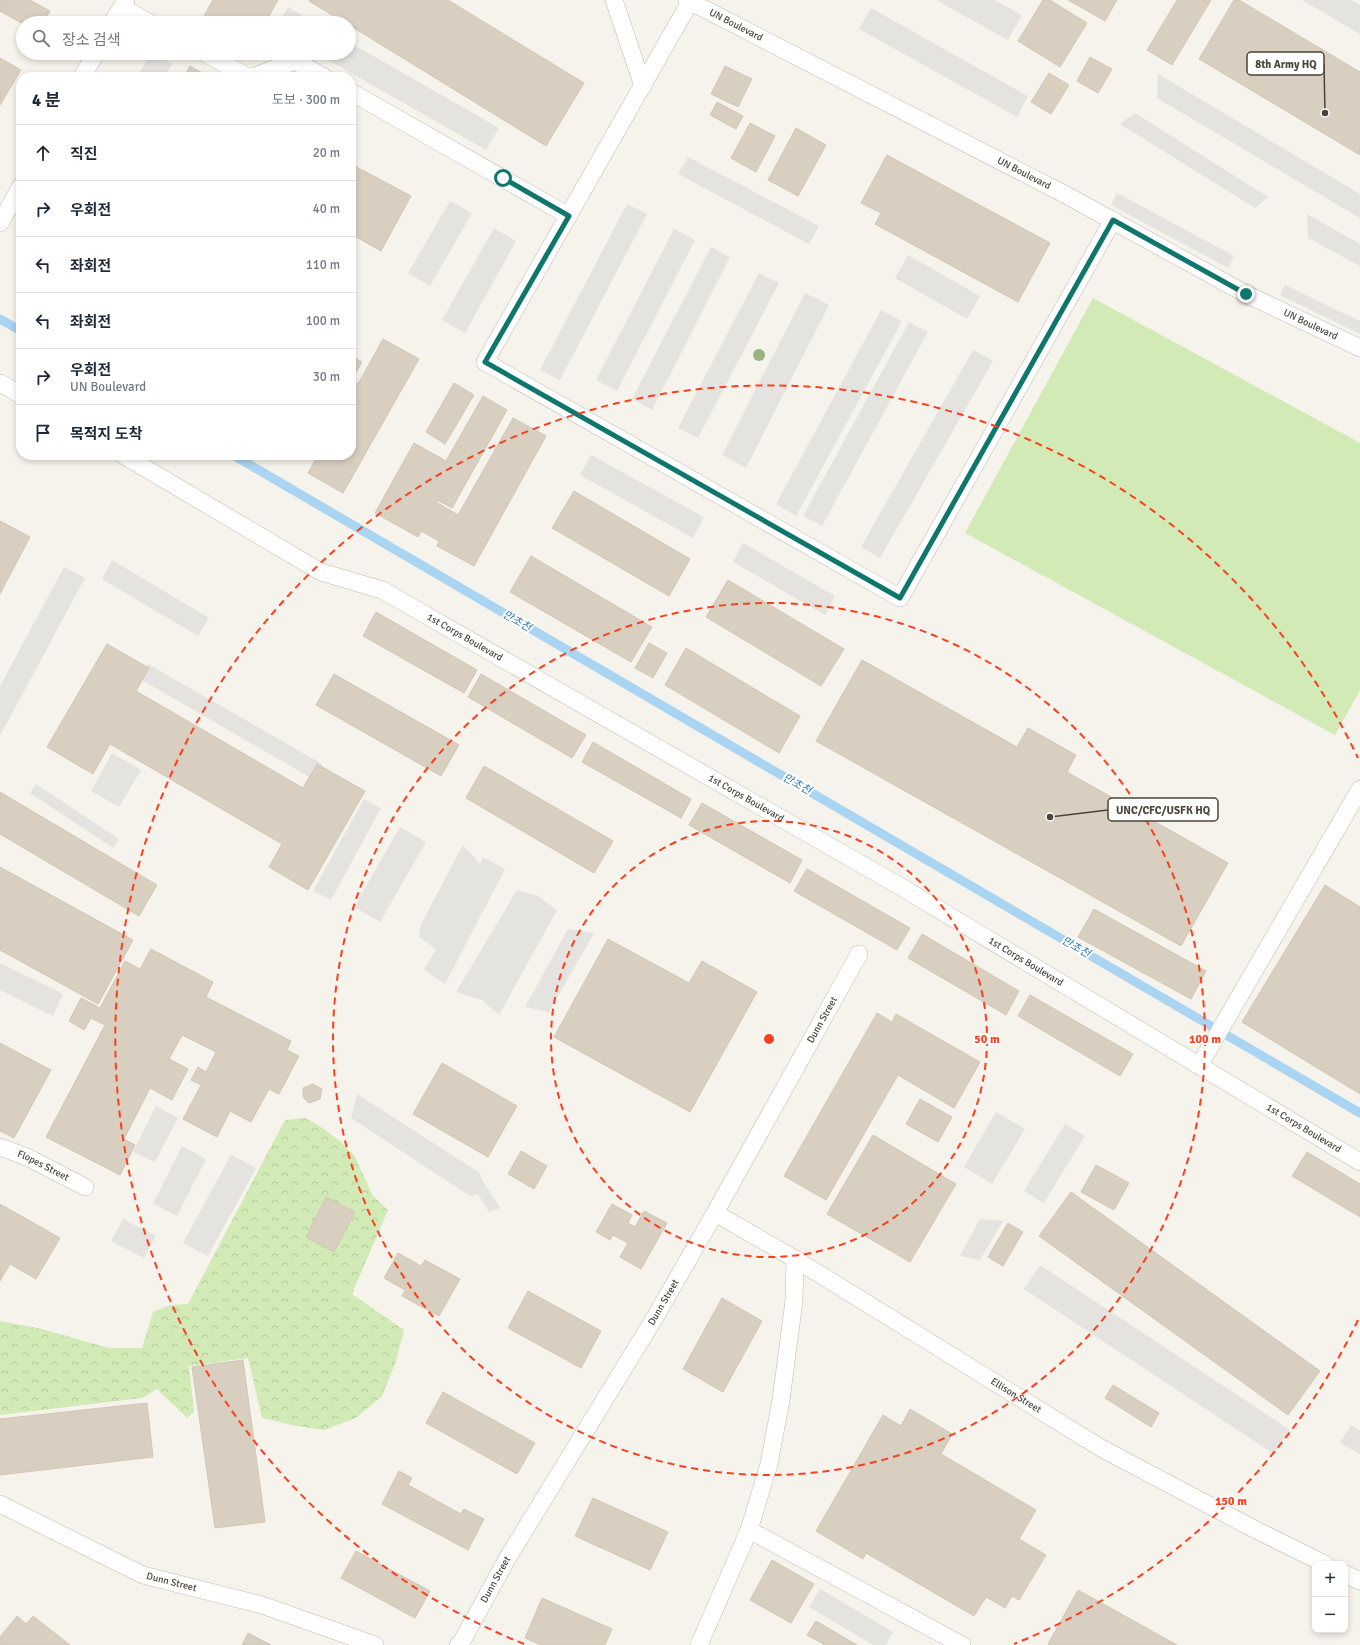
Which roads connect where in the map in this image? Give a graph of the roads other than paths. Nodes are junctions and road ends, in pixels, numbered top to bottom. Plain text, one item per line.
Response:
1 (614, 0) edge
2 (688, 1) edge
3 (124, 4) edge
4 (116, 16) edge
5 (140, 16) edge
6 (92, 60) edge
7 (218, 60) edge
8 (85, 72) edge
9 (239, 72) edge
10 (265, 72) edge
11 (315, 72) edge
12 (643, 86) junction
13 (356, 95) edge
14 (16, 195) edge
15 (569, 216) junction
16 (1113, 220) junction
17 (0, 223) edge
18 (1360, 348) edge
19 (0, 383) edge
20 (16, 392) edge
21 (131, 460) edge
22 (1360, 789) edge
23 (859, 954) dead end
24 (1199, 1066) junction
25 (0, 1147) edge
26 (1360, 1162) edge
27 (85, 1187) dead end
28 (715, 1213) junction
29 (795, 1259) junction
30 (0, 1504) edge
31 (749, 1530) junction
32 (1319, 1561) edge
33 (1348, 1576) edge
34 (1360, 1582) edge
35 (375, 1645) edge
36 (458, 1645) edge
37 (699, 1645) edge
38 (962, 1645) edge

1 - 12 lane
2 - 12 lane
2 - 16 lane, UN Boulevard
3 - 4 lane
3 - 5 lane
6 - 8 lane
7 - 9 lane
10 - 11 lane
12 - 15 lane
13 - 15 lane
14 - 17 lane
15 - 16 lane
16 - 18 lane, UN Boulevard
19 - 20 lane
21 - 24 lane, 1st Corps Boulevard
22 - 24 lane
23 - 28 lane, Dunn Street
24 - 26 lane, 1st Corps Boulevard
25 - 27 lane, Flopes Street
28 - 29 lane, Ellison Street
28 - 36 lane, Dunn Street
29 - 31 lane
29 - 32 lane, Ellison Street
30 - 35 lane, Dunn Street
31 - 37 lane
31 - 38 lane
33 - 34 lane

